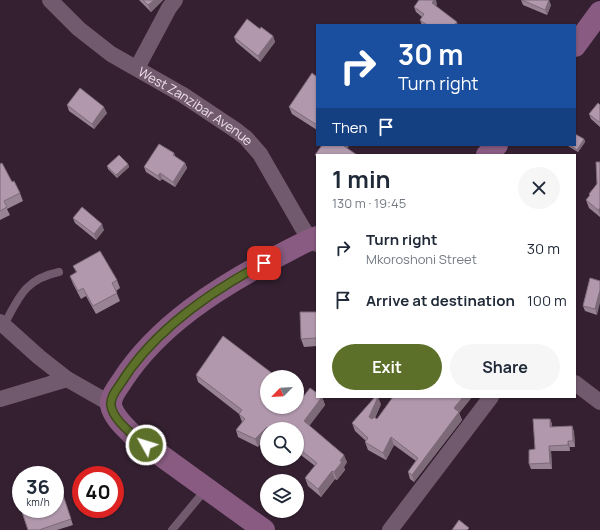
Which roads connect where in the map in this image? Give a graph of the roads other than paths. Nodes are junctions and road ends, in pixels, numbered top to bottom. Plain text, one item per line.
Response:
1 (50, 0) edge
2 (175, 0) edge
3 (600, 12) edge
4 (576, 45) edge
5 (136, 68) junction
6 (496, 146) edge
7 (488, 154) edge
8 (315, 240) edge
9 (59, 272) dead end
10 (3, 327) edge
11 (67, 379) junction
12 (576, 384) edge
13 (490, 398) edge
14 (0, 399) edge
15 (600, 402) edge
16 (111, 404) junction
17 (206, 488) junction
18 (172, 530) edge
19 (264, 530) edge
20 (390, 530) edge

1 - 5 street, West Zanzibar Avenue
2 - 5 street
3 - 4 street
5 - 8 street, West Zanzibar Avenue
6 - 7 street
8 - 16 street
9 - 10 lane
10 - 11 street
11 - 14 street
11 - 16 street
12 - 15 street
13 - 20 street
16 - 17 street
17 - 18 lane
17 - 19 street

